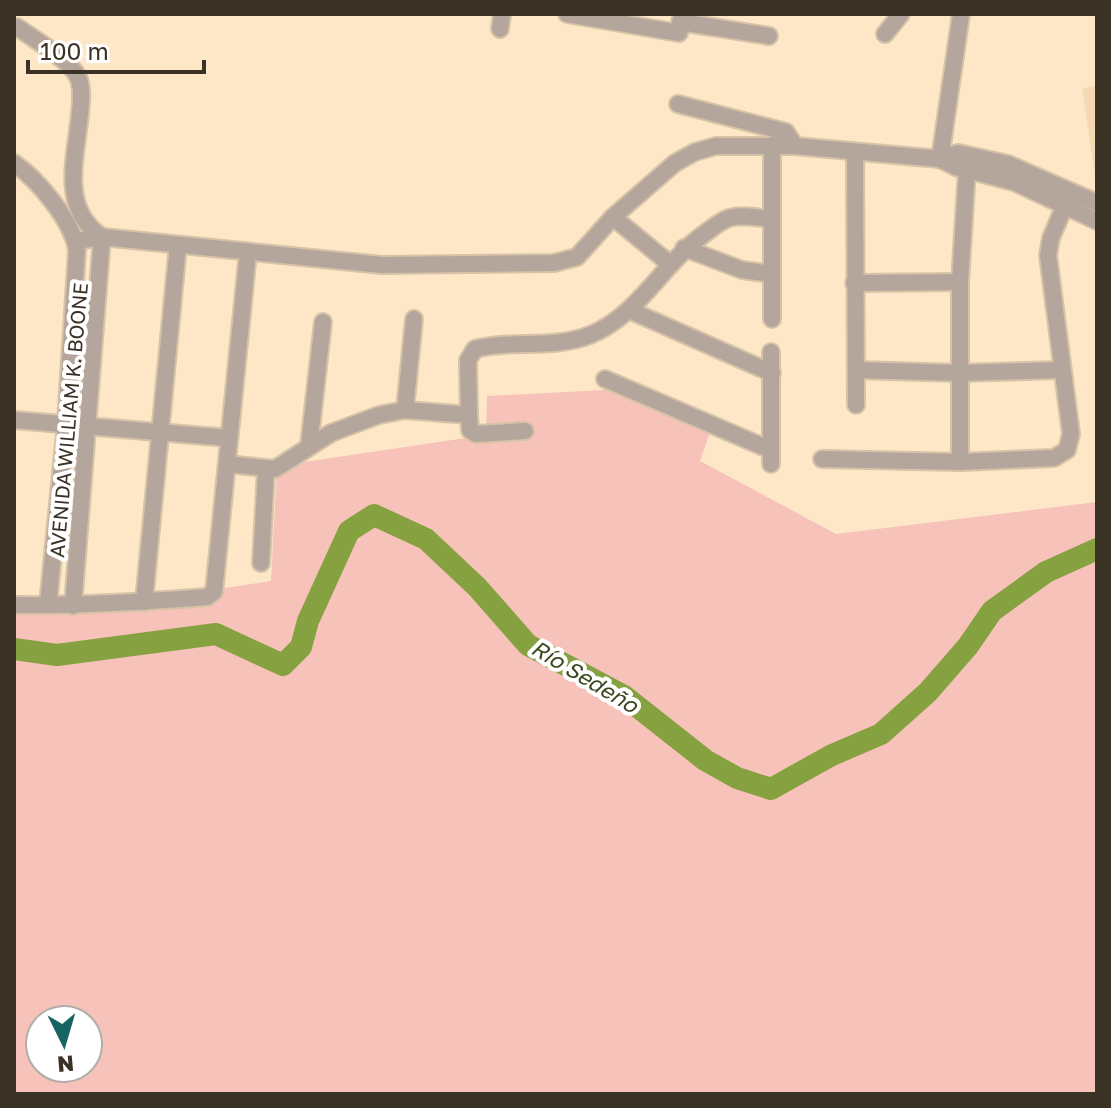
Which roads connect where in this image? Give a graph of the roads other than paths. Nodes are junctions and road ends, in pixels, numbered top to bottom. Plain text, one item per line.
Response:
1 (567, 14) edge
2 (901, 14) edge
3 (961, 14) edge
4 (588, 16) edge
5 (680, 23) edge
6 (16, 25) edge
7 (885, 34) dead end
8 (769, 36) dead end
9 (678, 104) dead end
10 (772, 145) junction
11 (795, 146) junction
12 (855, 152) junction
13 (940, 159) junction
14 (14, 163) edge
15 (967, 169) junction
16 (1017, 175) junction
17 (74, 188) junction
18 (52, 202) junction
19 (1097, 203) edge
20 (1065, 205) junction
21 (613, 217) junction
22 (772, 219) junction
23 (1097, 221) edge
24 (102, 237) junction
25 (76, 241) junction
26 (178, 245) junction
27 (684, 248) junction
28 (248, 252) junction
29 (670, 264) junction
30 (772, 274) junction
31 (960, 282) junction
32 (854, 283) junction
33 (629, 310) junction
34 (414, 319) dead end
35 (772, 319) dead end
36 (323, 322) dead end
37 (771, 352) dead end
38 (856, 370) junction
39 (1062, 370) junction
40 (772, 373) junction
41 (960, 373) junction
42 (605, 379) dead end
43 (856, 405) dead end
44 (405, 410) junction
45 (469, 415) junction
46 (14, 420) edge
47 (66, 424) junction
48 (87, 426) junction
49 (525, 431) dead end
50 (160, 432) junction
51 (229, 438) junction
52 (309, 446) junction
53 (822, 459) dead end
54 (960, 462) junction
55 (227, 464) junction
56 (266, 470) junction
57 (261, 563) dead end
58 (144, 602) junction
59 (14, 605) edge
60 (48, 605) junction
61 (73, 606) junction

1 - 4 street
2 - 7 street
3 - 13 street
4 - 5 street
5 - 8 street
6 - 17 street
9 - 11 street
10 - 11 street
10 - 21 street
10 - 22 street
11 - 12 street
12 - 13 street
12 - 32 street
13 - 15 street
13 - 16 street
14 - 18 street
15 - 16 street
15 - 31 street
16 - 19 street
16 - 20 street
17 - 18 street
17 - 24 street
18 - 25 street
20 - 23 street
20 - 39 street
21 - 28 street
21 - 29 street
22 - 27 street
22 - 30 street
24 - 25 street
24 - 26 street
24 - 48 street, AVENIDA WILLIAM K. BOONE
25 - 47 street, AVENIDA WILLIAM K. BOONE
26 - 28 street
26 - 50 street
27 - 29 street
27 - 30 street
28 - 51 street
29 - 33 street
30 - 35 street
31 - 32 street
31 - 41 street
32 - 38 street
33 - 40 street
33 - 45 street
34 - 44 street
36 - 52 street
37 - 40 street
38 - 41 street
38 - 43 street
39 - 41 street
39 - 54 street
40 - 42 street
41 - 54 street
44 - 45 street
44 - 52 street
45 - 49 street
46 - 47 street
47 - 48 street
47 - 60 street, AVENIDA WILLIAM K. BOONE
48 - 50 street
48 - 61 street, AVENIDA WILLIAM K. BOONE
50 - 51 street
50 - 58 street
51 - 55 street
52 - 56 street
53 - 54 street
55 - 56 street
55 - 58 street
56 - 57 street
58 - 61 street
59 - 60 street
60 - 61 street

